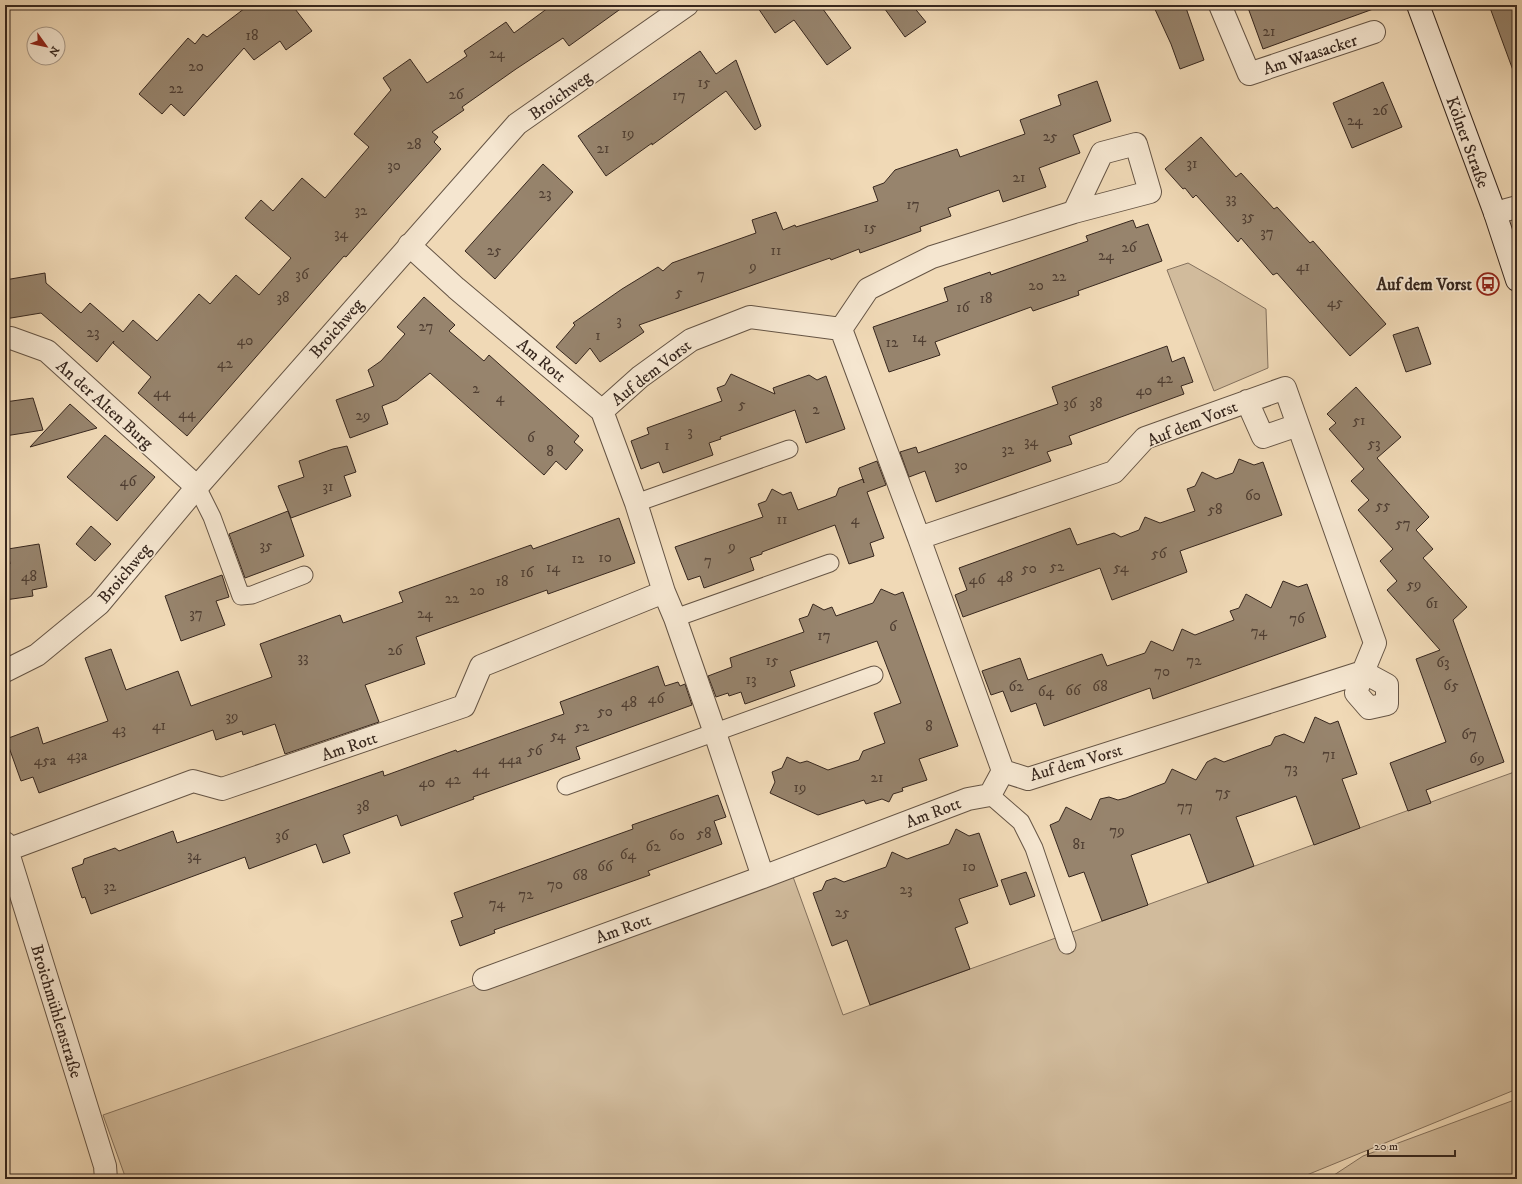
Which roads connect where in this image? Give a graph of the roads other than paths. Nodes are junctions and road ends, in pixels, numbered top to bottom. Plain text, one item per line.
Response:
1 (687, 5) edge
2 (1220, 5) edge
3 (1418, 5) edge
4 (1374, 32) dead end
5 (1517, 207) edge
6 (1074, 212) dead end
7 (1495, 213) junction
8 (409, 245) junction
9 (1517, 280) edge
10 (842, 329) junction
11 (5, 339) edge
12 (1247, 401) junction
13 (602, 411) junction
14 (1298, 425) junction
15 (789, 449) dead end
16 (197, 487) junction
17 (636, 503) junction
18 (919, 538) junction
19 (830, 563) dead end
20 (304, 574) dead end
21 (664, 592) junction
22 (675, 618) junction
23 (5, 671) edge
24 (874, 675) dead end
25 (715, 733) junction
26 (1003, 771) junction
27 (566, 786) dead end
28 (990, 795) junction
29 (6, 847) edge
30 (763, 877) junction
31 (1067, 945) dead end
32 (484, 979) dead end
33 (106, 1179) edge

1 - 8 street, Broichweg
2 - 4 street, Am Waasacker
3 - 7 street, Kölner Straße
5 - 7 street
6 - 10 street
7 - 9 street, Kölner Straße
8 - 13 street, Am Rott
8 - 16 street, Broichweg
10 - 13 street, Auf dem Vorst
10 - 18 street, Auf dem Vorst
11 - 16 street, An der Alten Burg
12 - 14 street, Auf dem Vorst
12 - 14 street, Auf dem Vorst
12 - 18 street, Auf dem Vorst
13 - 17 street, Am Rott
14 - 26 street, Auf dem Vorst
15 - 17 lane
16 - 20 lane
16 - 23 street, Broichweg
17 - 21 street, Am Rott
18 - 26 street, Auf dem Vorst
19 - 22 lane
21 - 22 street, Am Rott
21 - 29 street, Am Rott
22 - 25 street, Am Rott
24 - 25 lane
25 - 27 lane
25 - 30 street, Am Rott
26 - 28 street
28 - 30 street, Am Rott
28 - 31 lane
29 - 33 street, Broichmühlenstraße
30 - 32 street, Am Rott

